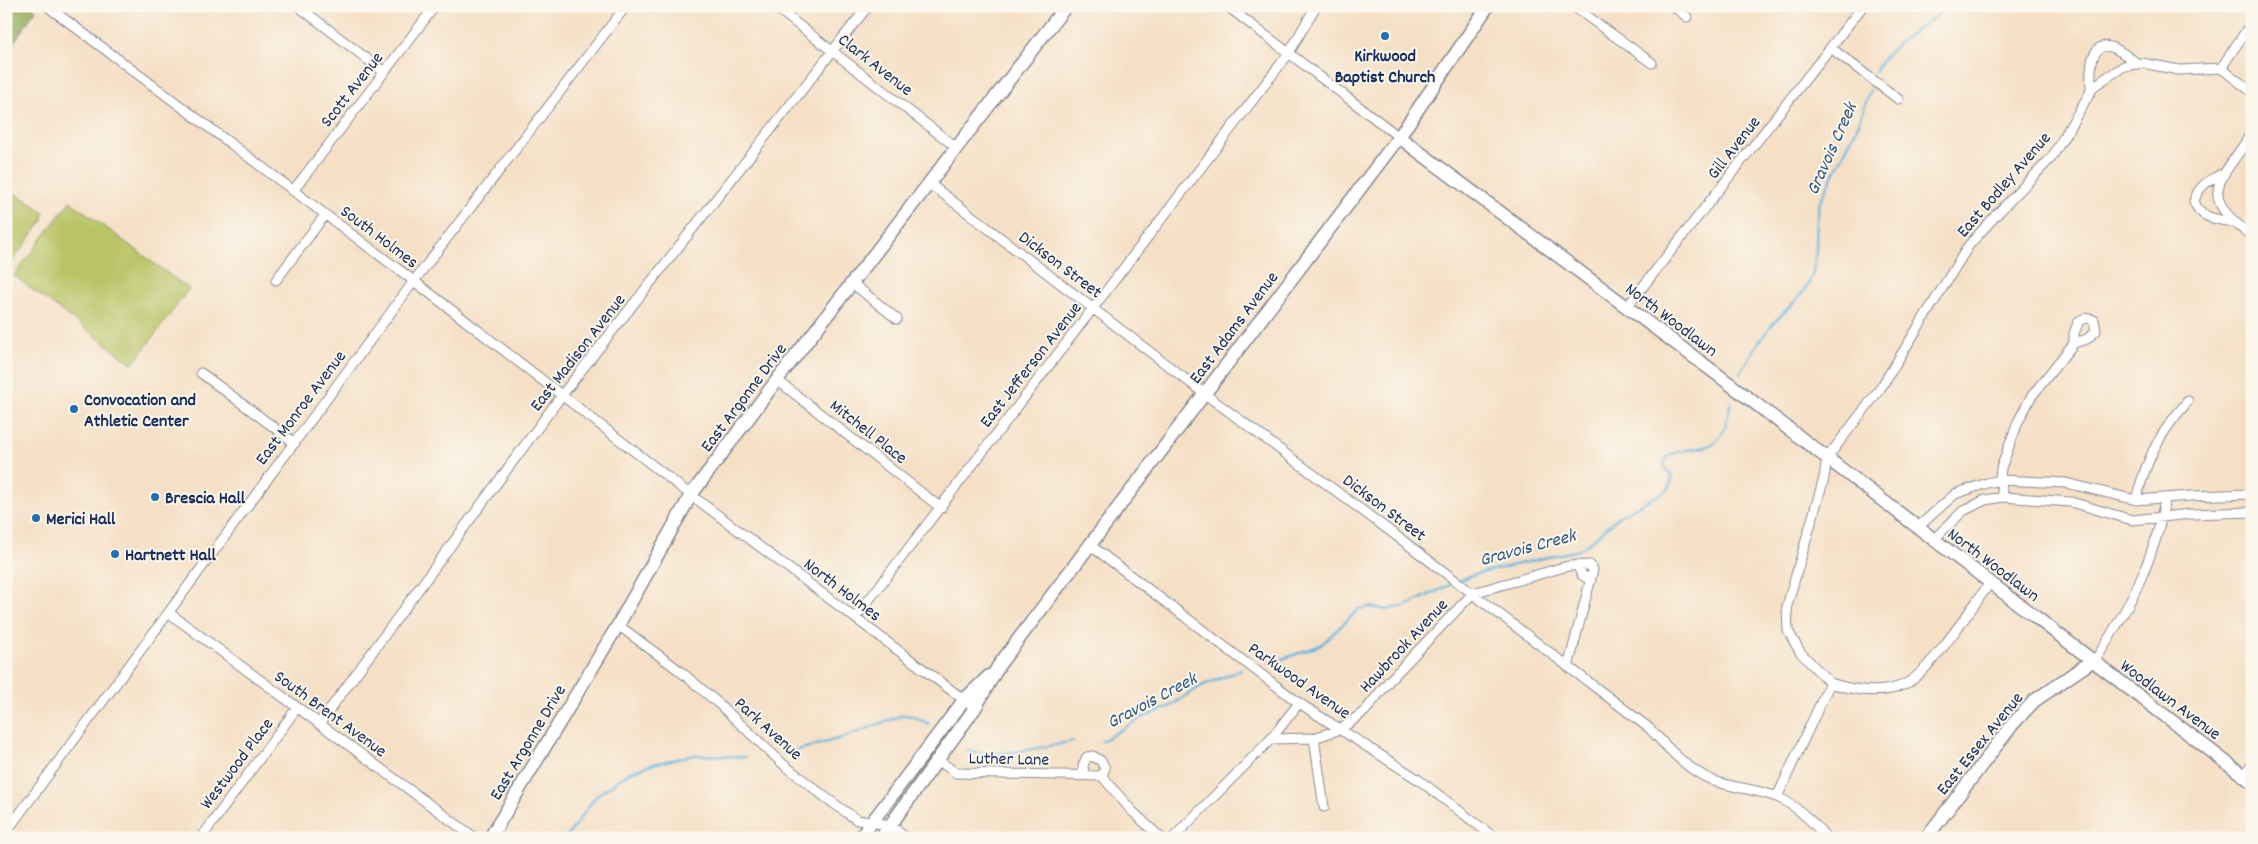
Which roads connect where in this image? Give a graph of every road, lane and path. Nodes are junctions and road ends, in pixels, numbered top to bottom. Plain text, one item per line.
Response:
1 (47, 6) edge
2 (298, 6) edge
3 (435, 6) edge
4 (626, 6) edge
5 (774, 6) edge
6 (868, 6) edge
7 (1066, 6) edge
8 (1227, 6) edge
9 (1316, 6) edge
10 (1488, 6) edge
11 (1573, 6) edge
12 (1673, 6) edge
13 (1863, 6) edge
14 (1687, 17) dead end
15 (2252, 22) edge
16 (1831, 48) junction
17 (834, 52) junction
18 (1289, 53) junction
19 (1652, 63) dead end
20 (2138, 64) junction
21 (2221, 68) junction
22 (384, 72) junction
23 (2091, 90) junction
24 (2252, 92) edge
25 (1898, 99) dead end
26 (2252, 132) edge
27 (1399, 137) junction
28 (957, 148) junction
29 (2222, 174) junction
30 (930, 184) junction
31 (293, 191) junction
32 (324, 215) junction
33 (2233, 222) junction
34 (2252, 236) edge
35 (276, 280) dead end
36 (414, 281) junction
37 (852, 282) junction
38 (1627, 307) junction
39 (1094, 309) junction
40 (897, 319) dead end
41 (2074, 343) dead end
42 (201, 373) dead end
43 (777, 380) junction
44 (1204, 394) junction
45 (562, 395) junction
46 (2188, 401) dead end
47 (295, 443) junction
48 (1827, 458) junction
49 (2000, 480) junction
50 (2252, 494) edge
51 (691, 495) junction
52 (2003, 497) junction
53 (2165, 498) junction
54 (2136, 500) junction
55 (941, 508) junction
56 (2252, 512) edge
57 (2163, 517) junction
58 (1917, 528) junction
59 (1933, 540) junction
60 (1090, 545) junction
61 (1990, 583) junction
62 (1473, 593) junction
63 (169, 613) junction
64 (855, 618) junction
65 (618, 625) junction
66 (2093, 661) junction
67 (999, 665) junction
68 (1568, 667) junction
69 (1830, 682) junction
70 (964, 700) junction
71 (1299, 703) junction
72 (297, 708) junction
73 (975, 708) junction
74 (319, 724) junction
75 (1341, 729) junction
76 (1314, 738) junction
77 (1270, 739) junction
78 (938, 760) junction
79 (2252, 764) edge
80 (1084, 775) junction
81 (1102, 776) junction
82 (2247, 779) edge
83 (1777, 798) junction
84 (1324, 807) dead end
85 (872, 822) junction
86 (890, 825) junction
87 (6, 832) edge
88 (203, 835) edge
89 (214, 838) edge
90 (475, 838) edge
91 (490, 838) edge
92 (860, 838) edge
93 (881, 838) edge
94 (906, 838) edge
95 (1161, 838) edge
96 (1173, 838) edge
97 (1495, 838) edge
98 (1827, 838) edge
99 (1926, 838) edge

1 - 31 street, South Holmes
2 - 22 street
3 - 22 street, Scott Avenue
4 - 36 street, East Monroe Avenue
5 - 17 street, Clark Avenue
6 - 17 street, East Madison Avenue
7 - 28 street, East Argonne Drive
8 - 18 street, North Woodlawn
9 - 18 street, East Jefferson Avenue
10 - 27 street, East Adams Avenue
11 - 19 street
12 - 14 street
13 - 16 street, Gill Avenue
15 - 21 street
16 - 25 street
16 - 38 street, Gill Avenue
17 - 28 street, Clark Avenue
17 - 45 street, East Madison Avenue
18 - 27 street, North Woodlawn
18 - 39 street, East Jefferson Avenue
20 - 21 street, East Bodley Avenue
20 - 23 street, East Bodley Avenue
20 - 23 street
21 - 24 street
22 - 31 street, Scott Avenue
23 - 48 street, East Bodley Avenue
26 - 29 street
27 - 38 street, North Woodlawn
27 - 44 street, East Adams Avenue
28 - 30 street, East Argonne Drive
29 - 33 street
29 - 33 street
30 - 37 street, East Argonne Drive
30 - 39 street, Dickson Street
31 - 32 street, South Holmes
32 - 35 street
32 - 36 street, South Holmes
33 - 34 street
36 - 45 street, South Holmes
36 - 47 street, East Monroe Avenue
37 - 40 street
37 - 43 street, East Argonne Drive
38 - 48 street, North Woodlawn
39 - 44 street, Dickson Street
39 - 55 street, East Jefferson Avenue
41 - 49 street
42 - 47 street
43 - 51 street, East Argonne Drive
43 - 55 street, Mitchell Place
44 - 60 street, East Adams Avenue
44 - 62 street, Dickson Street
45 - 51 street, South Holmes
45 - 74 street, East Madison Avenue
46 - 54 street
47 - 63 street, East Monroe Avenue
48 - 58 street, North Woodlawn
48 - 69 street
49 - 52 street
49 - 54 street
49 - 58 street
50 - 53 street
51 - 64 street, North Holmes
51 - 65 street, East Argonne Drive
52 - 57 street
52 - 59 street
53 - 54 street
53 - 57 street, East Essex Avenue
55 - 64 street, East Jefferson Avenue
56 - 57 street
57 - 66 street, East Essex Avenue
58 - 59 street, North Woodlawn
59 - 61 street, North Woodlawn
60 - 67 street, East Adams Avenue
60 - 71 street, Parkwood Avenue
61 - 66 street, North Woodlawn
61 - 69 street
62 - 68 street, Dickson Street
62 - 68 street
62 - 75 street, Hawbrook Avenue
63 - 72 street, South Brent Avenue
63 - 87 street, East Monroe Avenue
64 - 70 street, North Holmes
65 - 85 street, Park Avenue
65 - 91 street, East Argonne Drive
66 - 82 street, Woodlawn Avenue
66 - 99 street, East Essex Avenue
67 - 70 street, East Adams Avenue
67 - 73 street, East Adams Avenue
68 - 83 street, Dickson Street
69 - 83 street
70 - 73 street, North Holmes
70 - 85 street, East Adams Avenue
71 - 75 street, Parkwood Avenue
71 - 77 street
72 - 74 street, South Brent Avenue
72 - 88 street, Westwood Place
73 - 78 street, East Adams Avenue
74 - 90 street, South Brent Avenue
75 - 76 street, Hawbrook Avenue
75 - 97 street, Parkwood Avenue
76 - 77 street, Hawbrook Avenue
76 - 84 street
77 - 96 street
78 - 80 street, Luther Lane
78 - 86 street, East Adams Avenue
79 - 82 street
80 - 81 street, Luther Lane
80 - 81 street
81 - 95 street
83 - 98 street, Dickson Street
85 - 86 street, Park Avenue
85 - 92 street, East Adams Avenue
86 - 93 street, East Adams Avenue
86 - 94 street, Park Avenue
88 - 89 street

